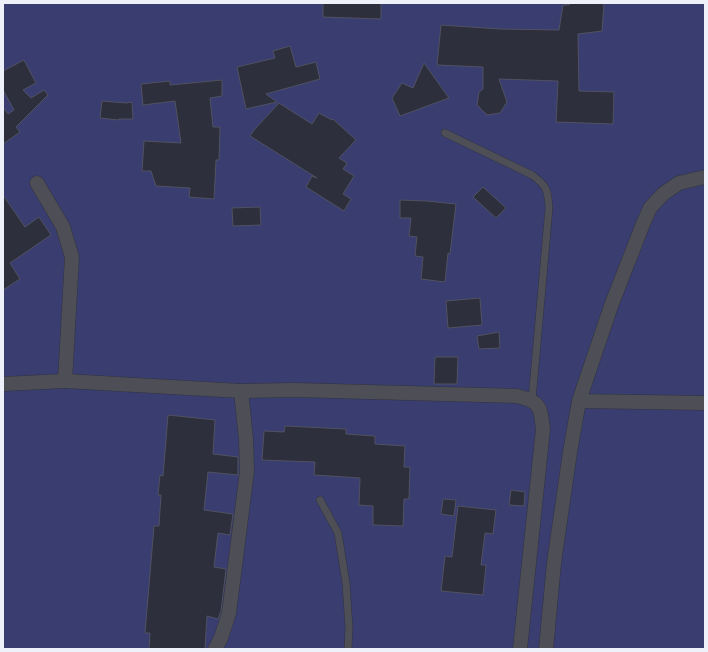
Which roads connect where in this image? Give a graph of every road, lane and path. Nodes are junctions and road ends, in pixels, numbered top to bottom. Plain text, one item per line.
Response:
1 (445, 133) dead end
2 (705, 177) edge
3 (37, 183) dead end
4 (65, 381) junction
5 (3, 384) edge
6 (241, 391) junction
7 (532, 400) junction
8 (579, 401) junction
9 (705, 403) edge
10 (320, 500) dead end
11 (214, 649) edge
12 (348, 649) edge
13 (520, 649) edge
14 (546, 649) edge

1 - 7 lane
2 - 8 street
3 - 4 street
4 - 5 street
4 - 6 street
6 - 7 street
6 - 11 street
7 - 13 street
8 - 9 street
8 - 14 street
10 - 12 lane

